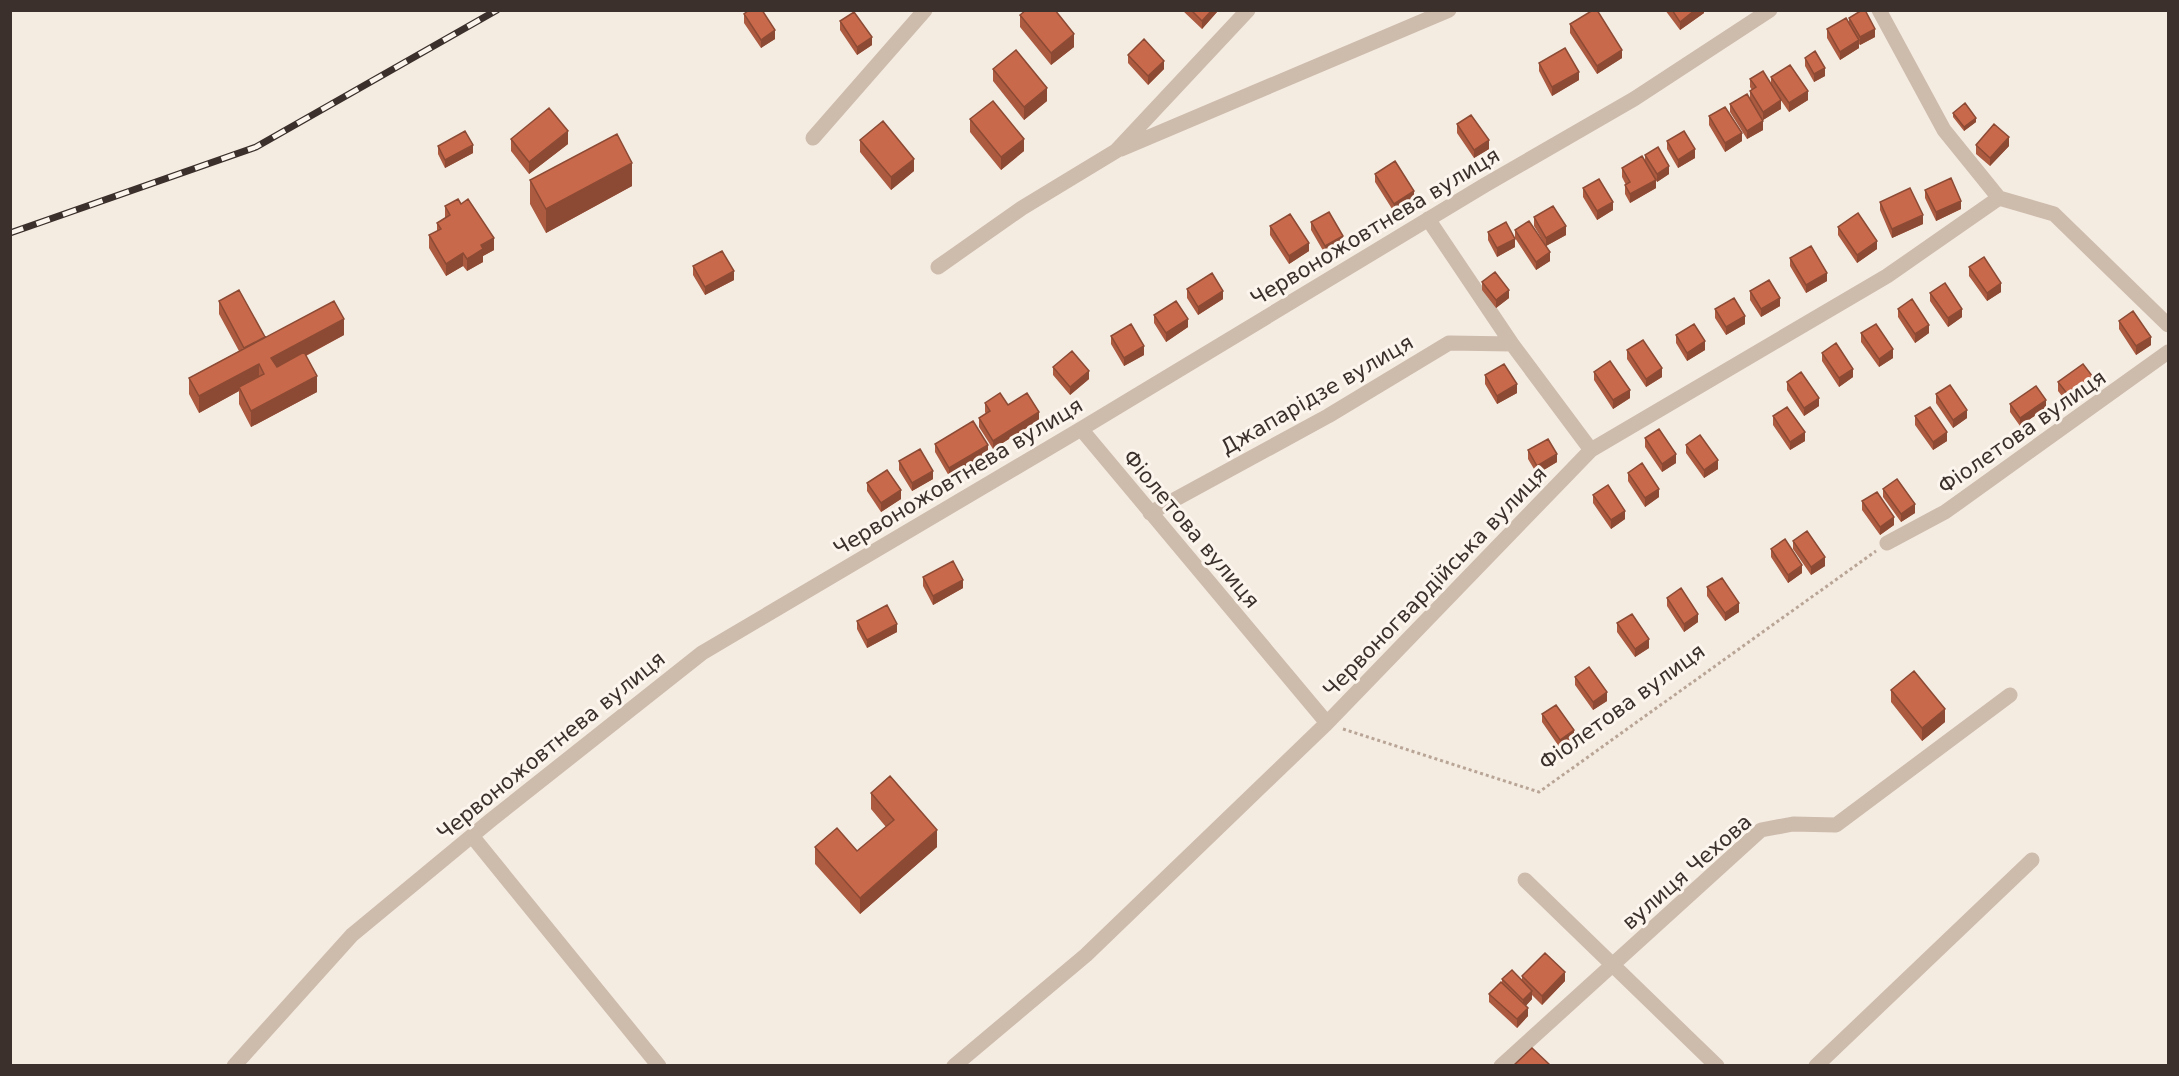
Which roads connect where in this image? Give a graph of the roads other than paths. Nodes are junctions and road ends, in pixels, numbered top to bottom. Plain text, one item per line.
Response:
1 (925, 10) edge
2 (1449, 10) edge
3 (1770, 10) edge
4 (1879, 10) edge
5 (1247, 11) edge
6 (813, 138) dead end
7 (1116, 151) junction
8 (1999, 198) junction
9 (1428, 219) junction
10 (938, 267) dead end
11 (2169, 325) edge
12 (1512, 344) junction
13 (2169, 352) edge
14 (1081, 429) junction
15 (1591, 450) junction
16 (1150, 513) junction
17 (1887, 543) road end
18 (2010, 695) dead end
19 (1327, 723) junction
20 (472, 836) junction
21 (2032, 860) dead end
22 (1525, 880) dead end
23 (1612, 965) junction
24 (234, 1065) edge
25 (659, 1065) edge
26 (954, 1065) edge
27 (1501, 1065) edge
28 (1717, 1065) edge
29 (1816, 1065) edge

1 - 6 street
2 - 7 street
3 - 9 street, Червоножовтнева вулиця
4 - 8 street
5 - 7 street
7 - 10 street
8 - 11 street
8 - 15 street, Червоногвардійська вулиця
9 - 12 street
9 - 14 street, Червоножовтнева вулиця
12 - 15 street
12 - 16 street, Джапарідзе вулиця
13 - 17 street, Фіолетова вулиця
14 - 16 street, Фіолетова вулиця
14 - 20 street, Червоножовтнева вулиця
15 - 19 street, Червоногвардійська вулиця
16 - 19 street, Фіолетова вулиця
18 - 23 street, вулиця Чехова
19 - 26 street, Червоногвардійська вулиця
20 - 24 street, Червоножовтнева вулиця
20 - 25 street
21 - 29 street
22 - 23 street
23 - 27 street, вулиця Чехова
23 - 28 street

